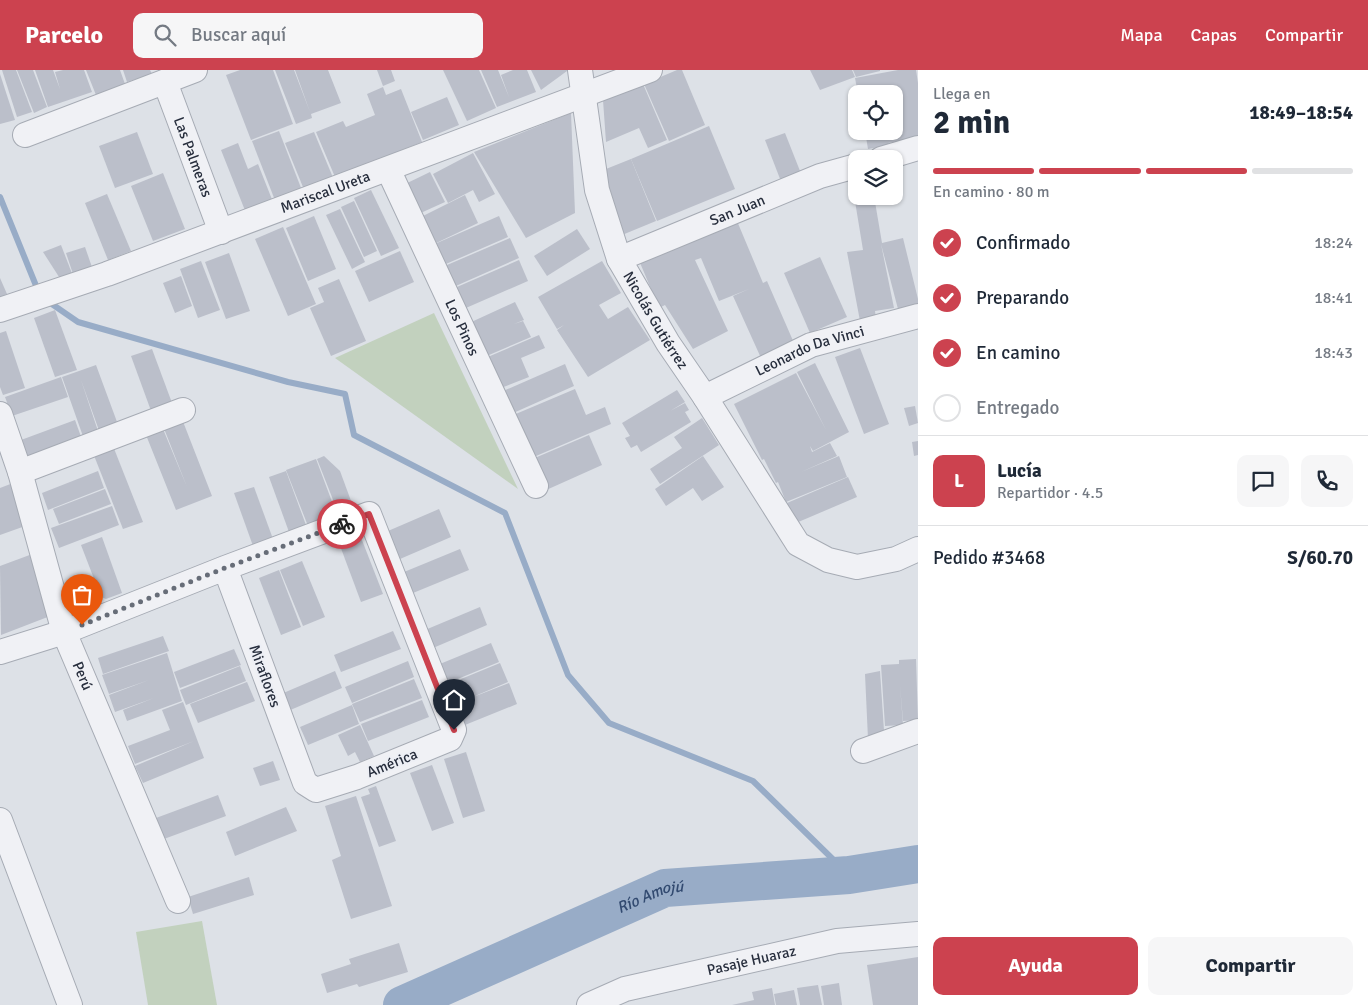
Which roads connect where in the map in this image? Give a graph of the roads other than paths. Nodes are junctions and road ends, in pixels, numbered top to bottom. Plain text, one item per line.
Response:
1 (195, 70) edge
2 (580, 70) edge
3 (650, 70) edge
4 (165, 82) junction
5 (585, 96) junction
6 (25, 135) dead end
7 (918, 148) edge
8 (903, 152) edge
9 (848, 168) edge
10 (388, 169) junction
11 (221, 232) junction
12 (619, 259) junction
13 (0, 310) edge
14 (918, 316) edge
15 (705, 397) junction
16 (184, 410) dead end
17 (0, 414) edge
18 (20, 472) junction
19 (536, 486) dead end
20 (918, 549) edge
21 (225, 568) junction
22 (64, 632) junction
23 (0, 652) edge
24 (918, 731) edge
25 (863, 751) dead end
26 (305, 783) joint
27 (0, 820) edge
28 (178, 901) dead end
29 (918, 934) edge
30 (70, 1005) edge
31 (589, 1005) edge

1 - 4 street
2 - 5 street, Nicolás Gutiérrez
3 - 5 street, Mariscal Ureta
4 - 6 street
4 - 11 street, Las Palmeras
5 - 10 street, Mariscal Ureta
5 - 12 street, Nicolás Gutiérrez
7 - 8 street
9 - 12 street, San Juan
10 - 11 street, Mariscal Ureta
10 - 19 street, Los Pinos
11 - 13 street, Mariscal Ureta
12 - 15 street, Nicolás Gutiérrez
14 - 15 street, Leonardo Da Vinci
15 - 20 street, Nicolás Gutiérrez
16 - 18 street
17 - 18 street, Perú
18 - 22 street, Perú
21 - 22 street
21 - 26 street, Miraflores
21 - 26 street, América
22 - 23 street
22 - 28 street, Perú
24 - 25 street
27 - 30 street
29 - 31 street, Pasaje Huaraz

